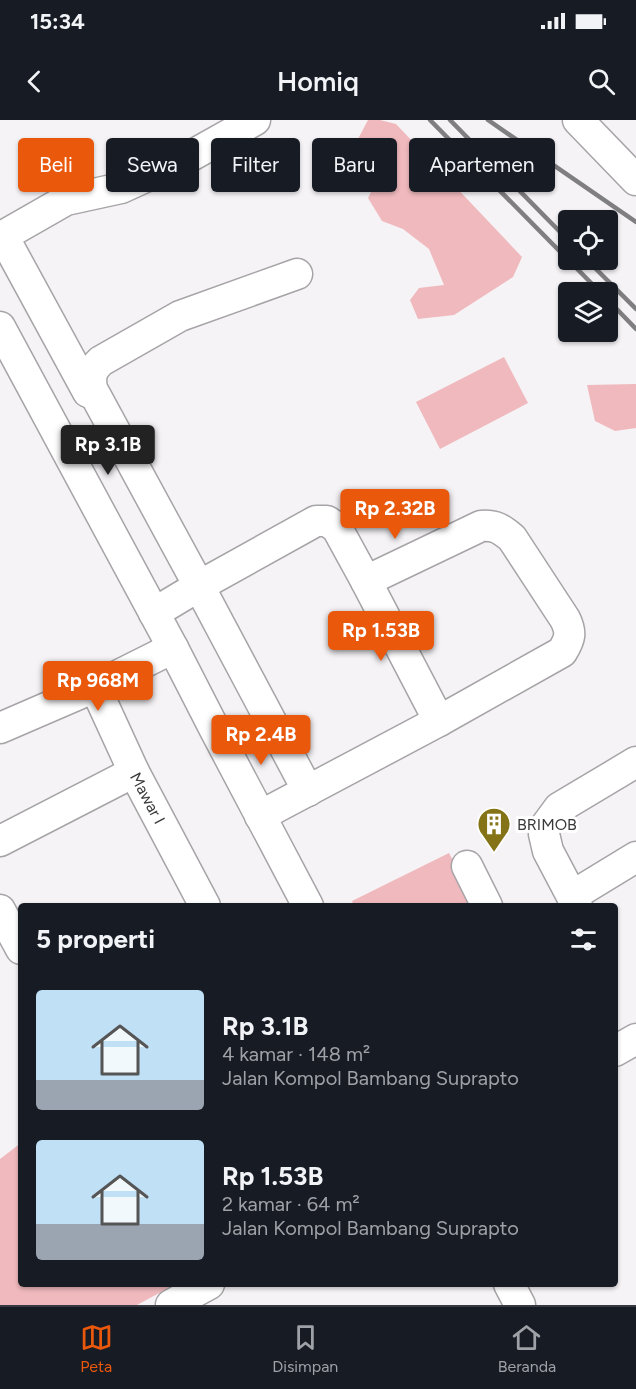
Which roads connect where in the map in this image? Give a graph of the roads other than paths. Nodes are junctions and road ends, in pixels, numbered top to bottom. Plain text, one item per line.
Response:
1 (255, 120) edge
2 (578, 120) edge
3 (636, 180) edge
4 (297, 274) dead end
5 (0, 327) edge
6 (90, 390) junction
7 (47, 414) junction
8 (366, 581) junction
9 (199, 586) junction
10 (154, 613) junction
11 (173, 648) junction
12 (95, 687) junction
13 (439, 721) junction
14 (0, 728) edge
15 (636, 762) edge
16 (134, 772) junction
17 (308, 791) junction
18 (260, 816) junction
19 (0, 841) edge
20 (636, 857) edge
21 (467, 866) dead end
22 (575, 901) edge
23 (203, 903) edge
24 (306, 903) edge
25 (486, 903) edge
26 (0, 910) edge
27 (18, 943) edge
28 (636, 1039) edge
29 (618, 1050) edge
30 (204, 1287) edge
31 (511, 1287) edge
32 (171, 1305) edge
33 (520, 1305) edge

1 - 6 street
2 - 3 street
4 - 6 street
5 - 7 street
6 - 7 street
6 - 9 street
7 - 10 street
8 - 9 street
8 - 13 street
8 - 13 street
9 - 10 street
9 - 17 street
10 - 11 street
11 - 12 street
11 - 18 street
12 - 14 street
12 - 16 street, Mawar I
13 - 17 street
15 - 22 street
16 - 19 street
16 - 23 street, Mawar I
17 - 18 street
18 - 24 street
20 - 22 street
21 - 25 street
26 - 27 street
28 - 29 street
30 - 32 street
31 - 33 street

